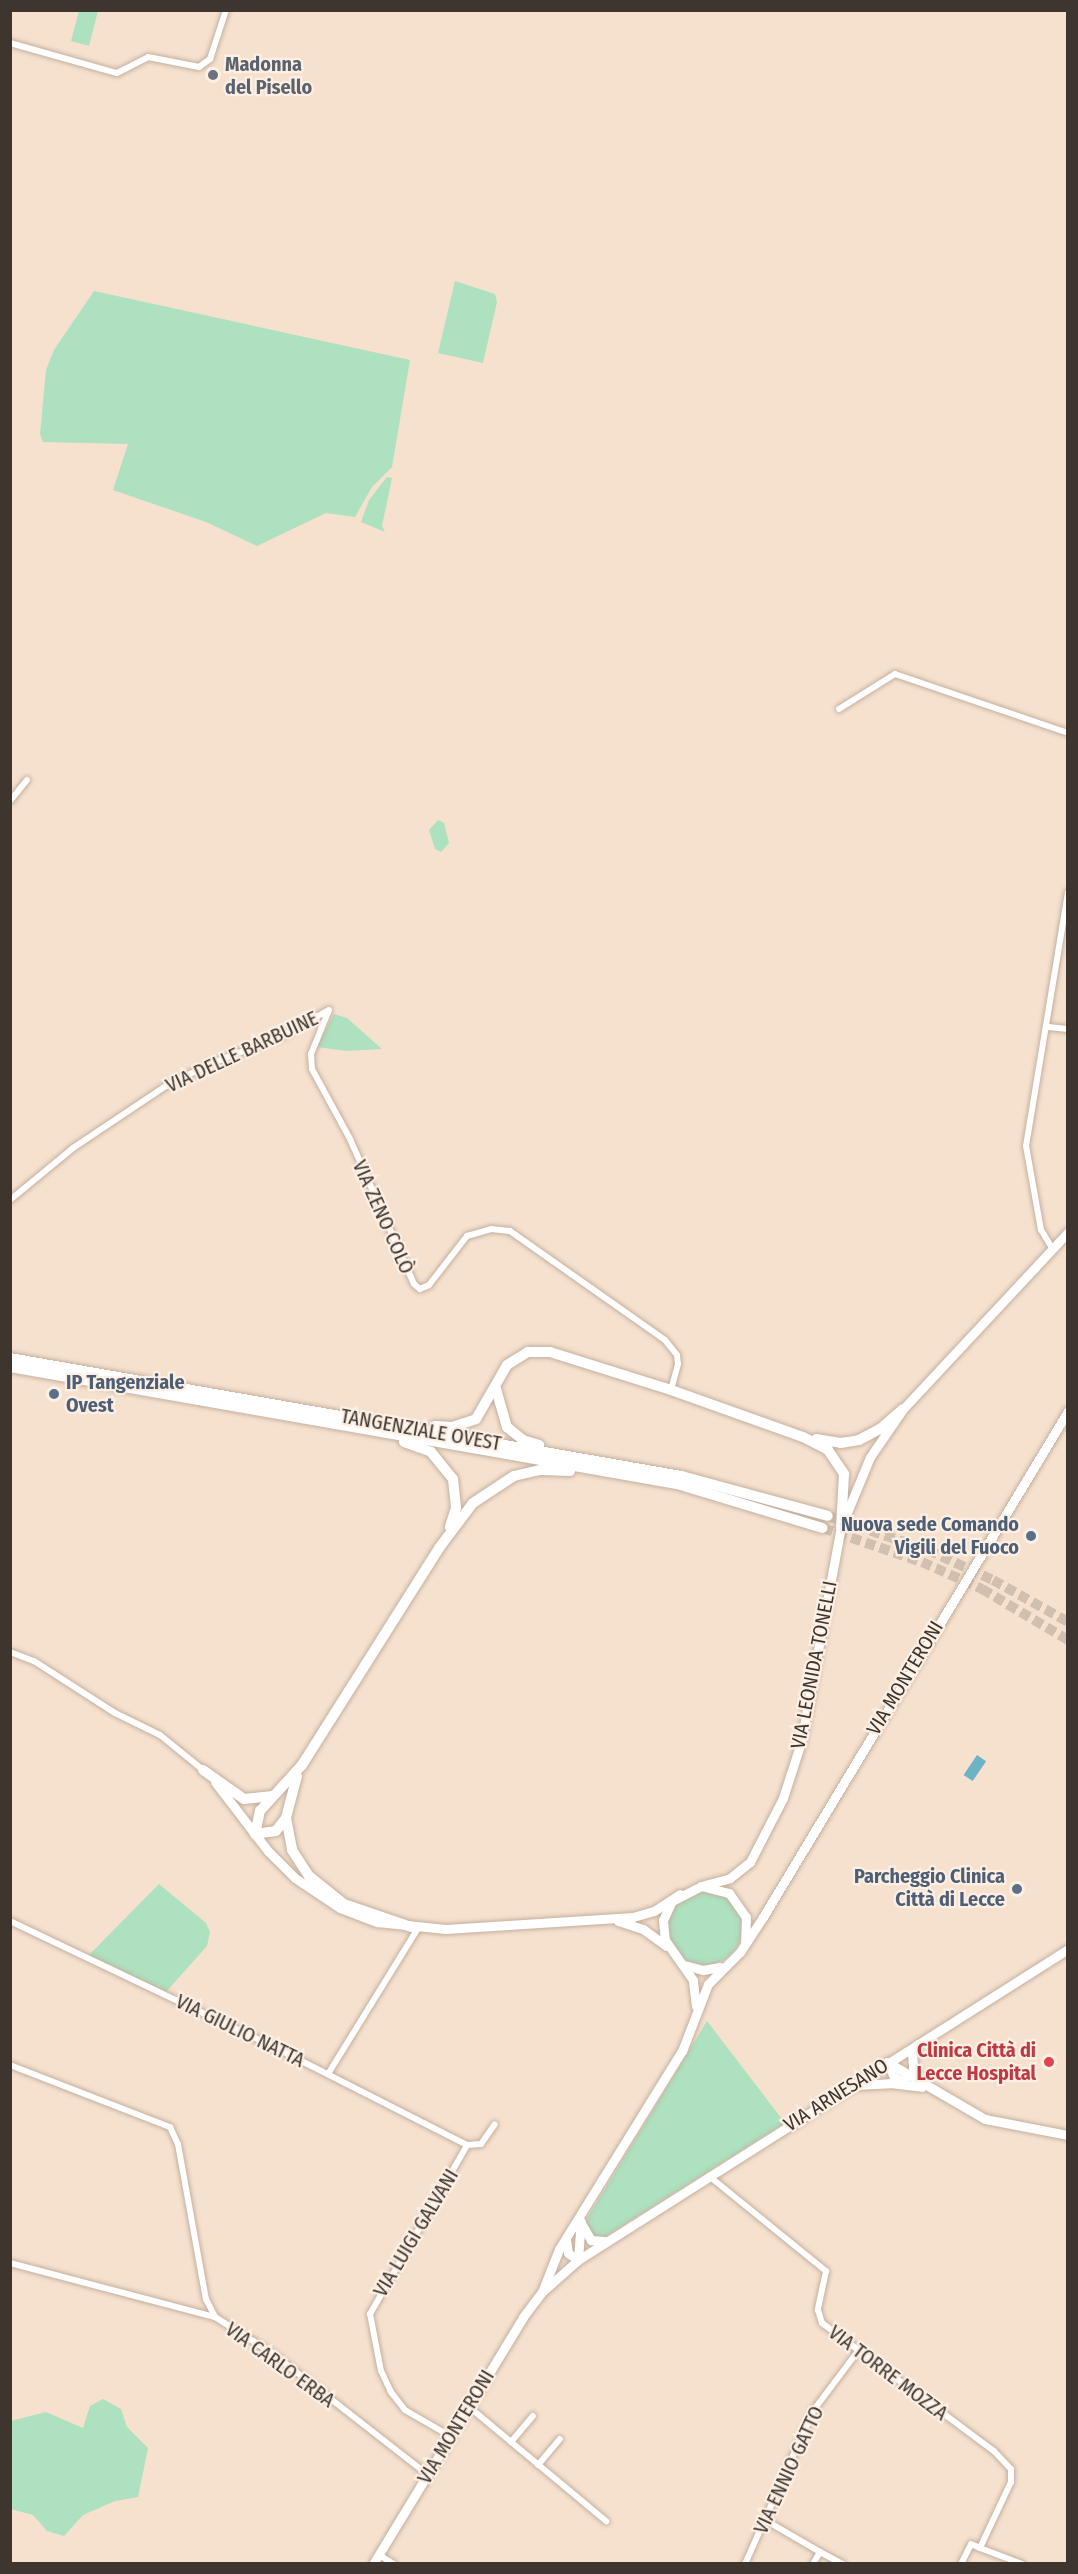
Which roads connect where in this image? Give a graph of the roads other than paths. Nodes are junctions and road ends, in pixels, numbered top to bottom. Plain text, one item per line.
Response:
1 (225, 10) edge
2 (10, 43) edge
3 (839, 709) dead end
4 (1068, 734) edge
5 (27, 780) dead end
6 (10, 801) edge
7 (1068, 892) edge
8 (329, 1010) joint
9 (1047, 1027) junction
10 (1068, 1029) edge
11 (10, 1200) edge
12 (1068, 1232) edge
13 (1052, 1248) junction
14 (10, 1358) edge
15 (10, 1367) edge
16 (496, 1387) junction
17 (671, 1390) junction
18 (903, 1409) junction
19 (1068, 1411) edge
20 (327, 1413) junction
21 (317, 1420) junction
22 (803, 1437) junction
23 (620, 1465) junction
24 (677, 1484) junction
25 (828, 1516) tunnel mouth
26 (841, 1527) junction
27 (823, 1528) tunnel mouth
28 (439, 1548) junction
29 (10, 1652) edge
30 (302, 1765) junction
31 (203, 1770) junction
32 (281, 1792) junction
33 (286, 1818) junction
34 (255, 1834) junction
35 (701, 1886) junction
36 (680, 1894) junction
37 (601, 1920) junction
38 (10, 1921) edge
39 (415, 1928) junction
40 (743, 1946) junction
41 (1068, 1948) edge
42 (669, 1950) junction
43 (680, 1962) junction
44 (723, 1966) junction
45 (696, 2017) junction
46 (920, 2042) junction
47 (887, 2062) junction
48 (10, 2065) edge
49 (328, 2074) junction
50 (924, 2087) junction
51 (847, 2088) junction
52 (495, 2124) dead end
53 (1068, 2135) edge
54 (467, 2145) junction
55 (709, 2176) junction
56 (582, 2219) junction
57 (566, 2240) junction
58 (604, 2241) junction
59 (578, 2260) junction
60 (10, 2263) edge
61 (542, 2292) junction
62 (215, 2317) junction
63 (858, 2351) junction
64 (468, 2406) junction
65 (533, 2416) dead end
66 (450, 2436) junction
67 (560, 2439) dead end
68 (511, 2442) junction
69 (538, 2465) junction
70 (428, 2475) junction
71 (765, 2520) junction
72 (606, 2521) dead end
73 (980, 2548) junction
74 (820, 2552) junction
75 (376, 2559) edge
76 (394, 2564) edge
77 (745, 2564) edge
78 (813, 2564) edge
79 (843, 2564) edge
80 (961, 2564) edge
81 (1022, 2564) edge

1 - 2 street
3 - 4 street
5 - 6 street
7 - 9 street
8 - 11 street, VIA DELLE BARBUINE
8 - 17 street, VIA ZENO COLÒ
9 - 10 street
9 - 13 street
12 - 13 main road, VIA LEONIDA TONELLI
13 - 18 main road, VIA LEONIDA TONELLI
14 - 20 highway, TANGENZIALE OVEST
15 - 21 highway, TANGENZIALE OVEST
16 - 17 highway
16 - 20 highway
16 - 23 highway
17 - 22 highway
18 - 22 highway
18 - 26 main road, VIA LEONIDA TONELLI
19 - 40 main road, VIA MONTERONI
20 - 23 highway, TANGENZIALE OVEST
21 - 24 highway, TANGENZIALE OVEST
21 - 28 highway
22 - 26 highway
23 - 25 highway, TANGENZIALE OVEST
24 - 27 highway, TANGENZIALE OVEST
24 - 28 highway
26 - 35 main road, VIA LEONIDA TONELLI
28 - 30 highway
29 - 31 street
30 - 32 highway
30 - 33 highway
31 - 32 highway
31 - 34 main road
32 - 34 highway
33 - 34 highway
33 - 39 highway
34 - 39 main road
35 - 36 main road
35 - 40 main road
36 - 37 main road
36 - 42 main road
37 - 39 main road
37 - 42 main road, VIA MONTERONI
38 - 49 street, VIA GIULIO NATTA
39 - 49 street
40 - 44 main road, VIA MONTERONI
41 - 46 main road, VIA ARNESANO
42 - 43 main road, VIA MONTERONI
43 - 44 main road
43 - 45 main road, VIA MONTERONI
44 - 45 main road, VIA MONTERONI
45 - 56 main road, VIA MONTERONI
46 - 47 main road, VIA ARNESANO
46 - 50 main road
47 - 50 main road
47 - 51 main road, VIA ARNESANO
48 - 62 street
49 - 54 street, VIA GIULIO NATTA
50 - 51 main road
50 - 53 main road
51 - 55 main road, VIA ARNESANO
52 - 54 street, VIA LUIGI GALVANI
54 - 66 street, VIA LUIGI GALVANI
55 - 58 main road, VIA ARNESANO
55 - 63 street, VIA TORRE MOZZA
56 - 57 main road, VIA MONTERONI
56 - 58 main road
56 - 59 main road, VIA MONTERONI
57 - 59 main road
57 - 61 main road, VIA MONTERONI
58 - 59 main road, VIA MONTERONI
59 - 61 main road, VIA MONTERONI
60 - 62 street, VIA CARLO ERBA
61 - 64 main road, VIA MONTERONI
62 - 70 street, VIA CARLO ERBA
63 - 71 street, VIA ENNIO GATTO
63 - 73 street, VIA TORRE MOZZA
64 - 66 main road, VIA MONTERONI
64 - 68 street
65 - 68 street
66 - 70 main road, VIA MONTERONI
67 - 69 street
68 - 69 street
69 - 72 street
70 - 75 main road, VIA MONTERONI
71 - 74 street
71 - 77 street, VIA ENNIO GATTO
73 - 80 street
73 - 81 street
74 - 78 street
74 - 79 street
75 - 76 street

